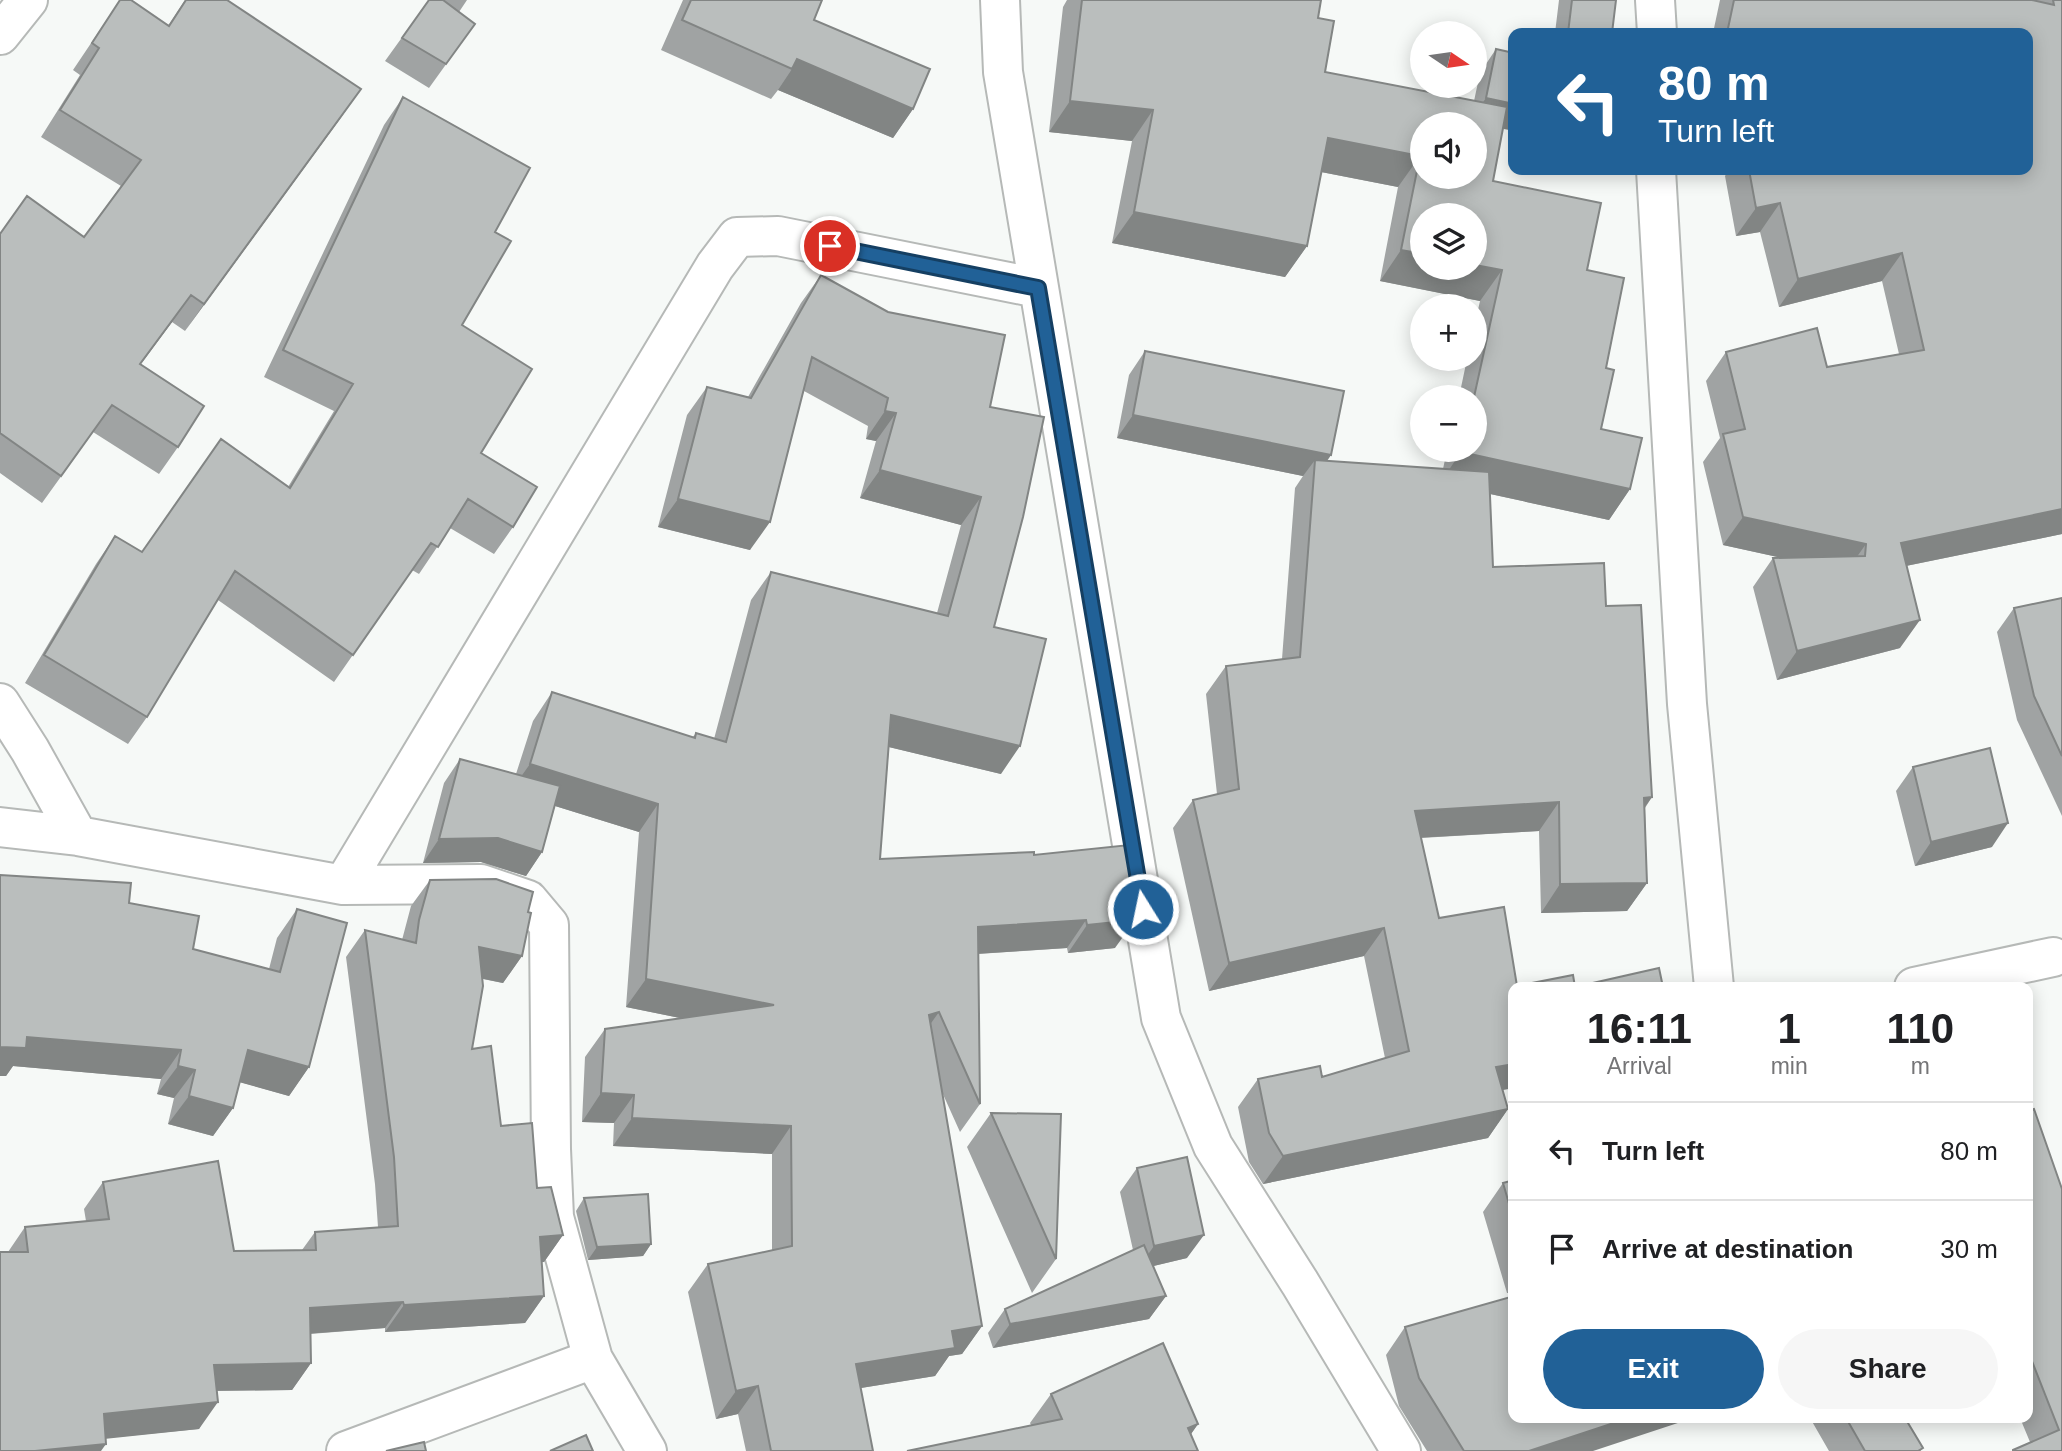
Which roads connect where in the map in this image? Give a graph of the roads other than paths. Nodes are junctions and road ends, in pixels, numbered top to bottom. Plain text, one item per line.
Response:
1 (28, 0) edge
2 (1000, 0) edge
3 (1656, 0) edge
4 (1657, 28) edge
5 (0, 35) edge
6 (1656, 175) edge
7 (1038, 288) junction
8 (0, 703) edge
9 (0, 827) edge
10 (78, 836) junction
11 (343, 885) junction
12 (2059, 961) edge
13 (1714, 982) edge
14 (1942, 982) edge
15 (593, 1359) junction
16 (346, 1451) edge
17 (647, 1451) edge
18 (1401, 1451) edge

1 - 5 street
2 - 7 street
3 - 4 street
6 - 13 street
7 - 11 street
7 - 18 street
8 - 10 street
9 - 10 street
10 - 11 street
11 - 15 street
12 - 14 street
15 - 16 street
15 - 17 street

